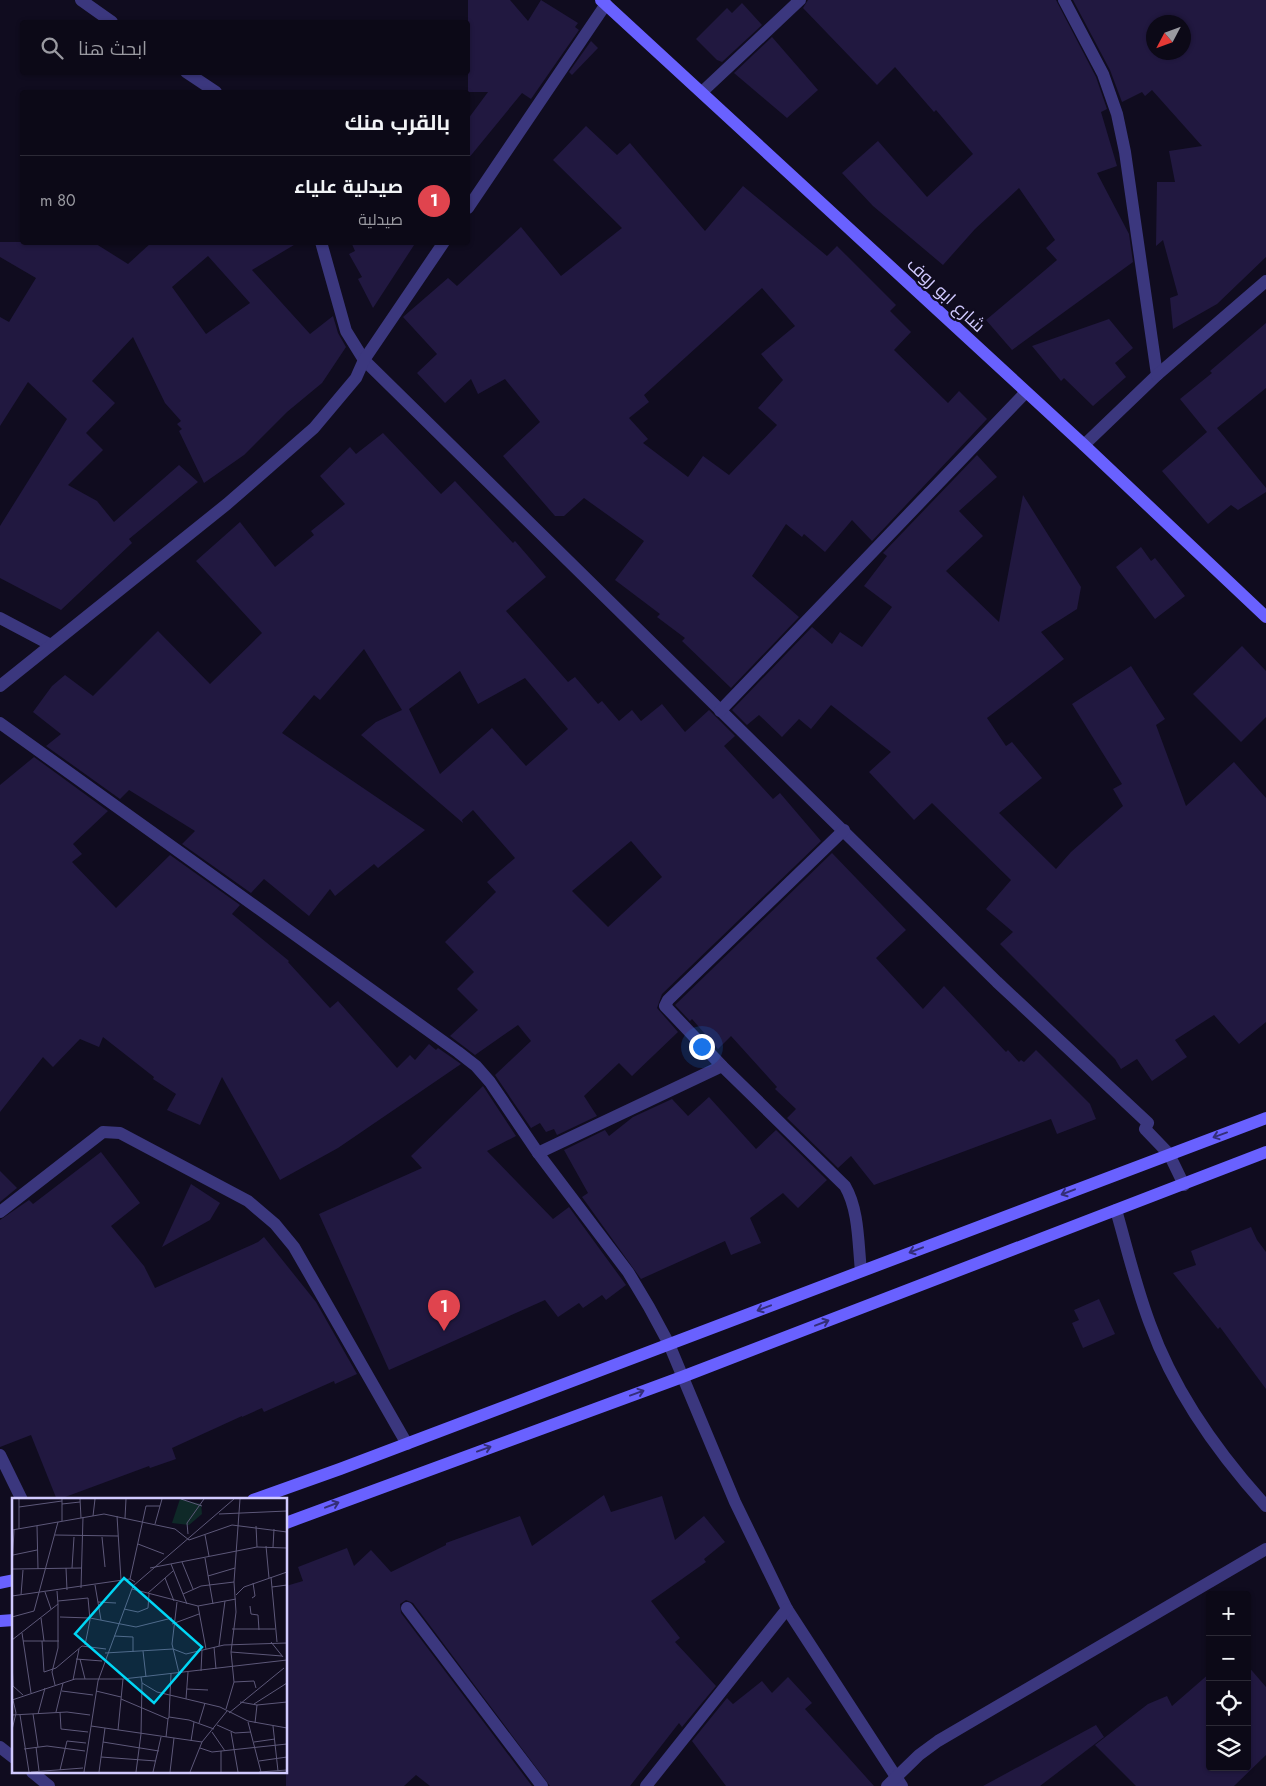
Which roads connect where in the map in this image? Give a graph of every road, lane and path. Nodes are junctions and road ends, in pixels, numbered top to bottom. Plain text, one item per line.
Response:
1 (81, 0) edge
2 (800, 0) edge
3 (1064, 0) edge
4 (604, 2) edge
5 (109, 20) edge
6 (190, 75) edge
7 (213, 90) edge
8 (702, 92) junction
9 (470, 205) edge
10 (323, 245) edge
11 (442, 245) edge
12 (1266, 282) edge
13 (364, 360) junction
14 (1158, 375) junction
15 (1026, 392) junction
16 (1084, 445) junction
17 (1266, 617) edge
18 (0, 618) edge
19 (51, 645) junction
20 (0, 686) edge
21 (720, 711) junction
22 (0, 723) edge
23 (844, 830) junction
24 (722, 1066) junction
25 (1266, 1118) edge
26 (1266, 1152) edge
27 (538, 1153) junction
28 (1169, 1154) junction
29 (1184, 1185) junction
30 (1116, 1210) junction
31 (0, 1212) edge
32 (862, 1271) junction
33 (669, 1344) junction
34 (682, 1377) junction
35 (407, 1444) junction
36 (0, 1455) edge
37 (21, 1498) edge
38 (258, 1498) edge
39 (1266, 1506) edge
40 (288, 1522) edge
41 (1266, 1548) edge
42 (407, 1608) dead end
43 (787, 1609) junction
44 (0, 1747) edge
45 (12, 1756) edge
46 (34, 1774) edge
47 (895, 1783) edge
48 (49, 1786) edge
49 (542, 1786) edge
50 (646, 1786) edge

1 - 5 street
2 - 8 street
3 - 14 street
4 - 8 main road, شارع ابو روف
4 - 9 street
6 - 7 street
8 - 15 main road, شارع ابو روف
10 - 13 street
11 - 13 street
12 - 14 street
13 - 19 street
13 - 21 street
14 - 16 street
15 - 16 main road, شارع ابو روف
15 - 21 street
16 - 17 main road, شارع ابو روف
18 - 19 street
19 - 20 street
21 - 23 street
22 - 27 street
23 - 24 street
23 - 28 street
24 - 27 street
24 - 32 street
25 -> 28 main road
26 - 29 main road
27 - 33 street
28 - 29 street
28 -> 32 main road
29 - 30 main road
34 -> 30 main road
30 - 39 street
31 - 35 street
32 -> 33 main road
33 - 34 street
33 - 35 main road
40 -> 34 main road
34 - 43 street
35 - 38 main road
36 - 37 street
41 - 47 street
42 - 49 street
43 - 47 street
43 - 50 street
44 - 45 street
46 - 48 street

